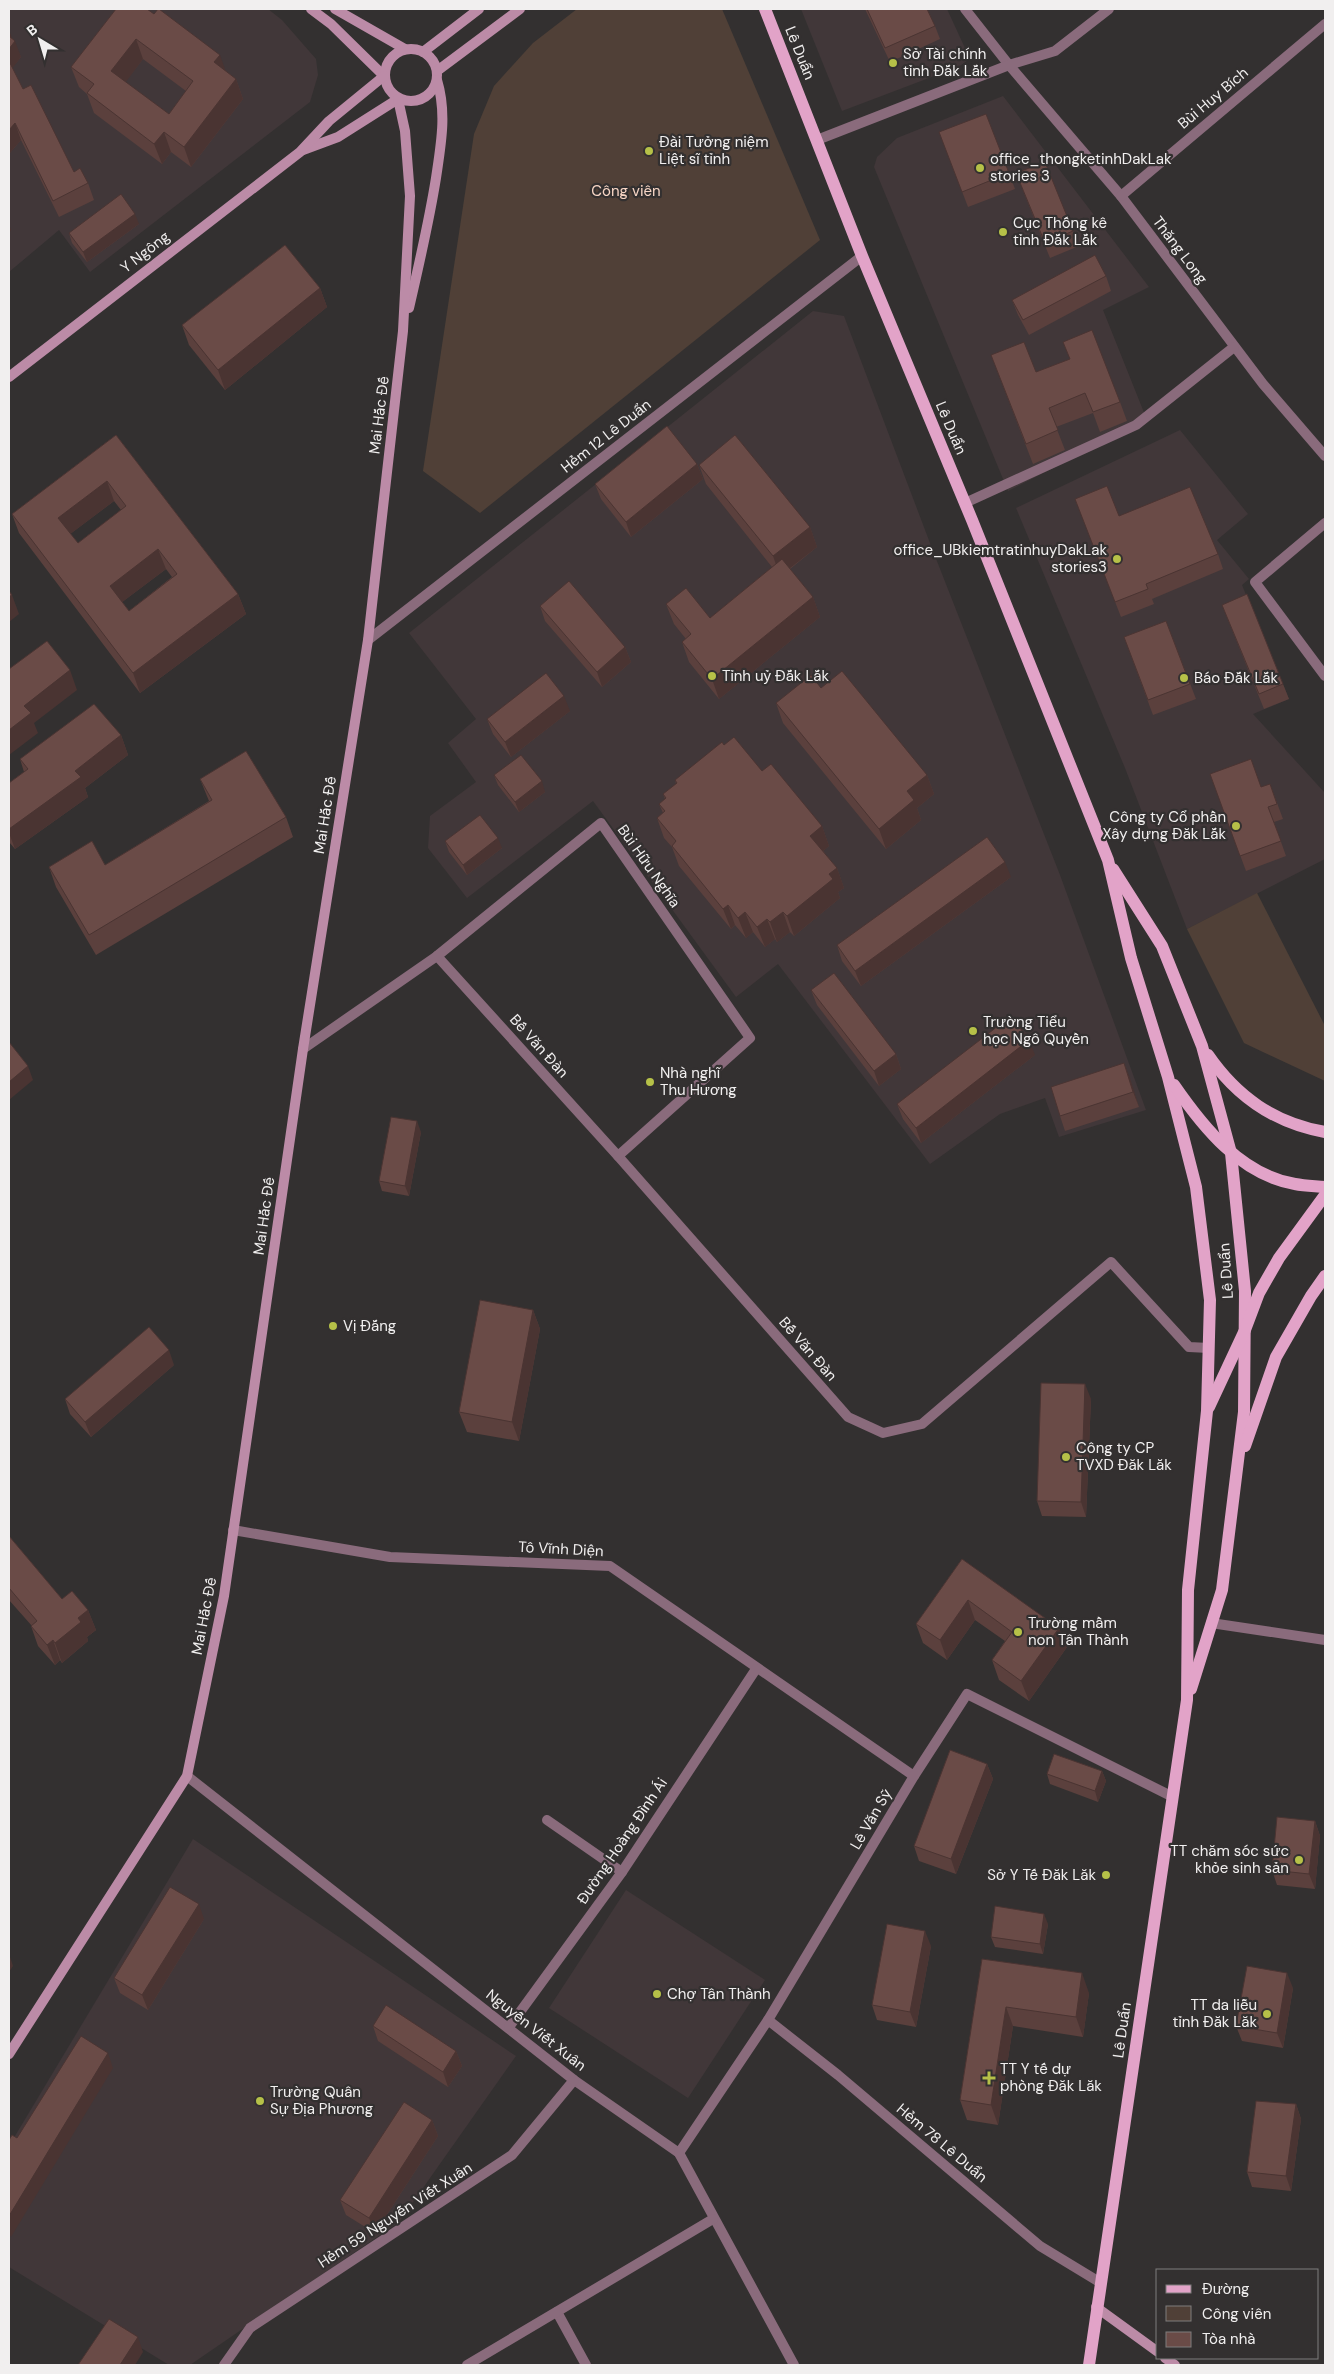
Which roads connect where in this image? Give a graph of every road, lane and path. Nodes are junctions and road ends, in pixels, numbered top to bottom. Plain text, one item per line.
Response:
1 (311, 9) edge
2 (336, 9) edge
3 (479, 9) edge
4 (520, 9) edge
5 (765, 9) edge
6 (965, 9) edge
7 (1109, 9) edge
8 (1325, 24) edge
9 (405, 49) junction
10 (423, 52) junction
11 (1009, 65) junction
12 (384, 76) junction
13 (437, 76) junction
14 (398, 99) junction
15 (817, 140) junction
16 (300, 152) junction
17 (1121, 196) junction
18 (862, 256) junction
19 (403, 331) junction
20 (1234, 346) junction
21 (9, 377) edge
22 (1325, 456) edge
23 (966, 503) junction
24 (1325, 523) edge
25 (368, 640) junction
26 (1325, 676) edge
27 (1108, 860) junction
28 (437, 956) junction
29 (1202, 1046) junction
30 (303, 1049) junction
31 (1168, 1077) junction
32 (1325, 1132) edge
33 (1231, 1153) junction
34 (618, 1156) junction
35 (1325, 1187) edge
36 (1325, 1195) edge
37 (1325, 1276) edge
38 (1245, 1330) junction
39 (1209, 1348) junction
40 (1207, 1411) junction
41 (1236, 1470) junction
42 (234, 1530) junction
43 (1211, 1624) junction
44 (1325, 1640) edge
45 (756, 1669) junction
46 (1187, 1700) junction
47 (188, 1776) junction
48 (914, 1776) junction
49 (1173, 1797) junction
50 (547, 1820) dead end
51 (622, 1872) junction
52 (768, 2020) junction
53 (509, 2027) junction
54 (9, 2054) edge
55 (574, 2080) junction
56 (679, 2154) junction
57 (713, 2219) junction
58 (1101, 2284) junction
59 (1096, 2307) junction
60 (557, 2312) junction
61 (1156, 2351) edge
62 (224, 2365) edge
63 (467, 2365) edge
64 (586, 2365) edge
65 (794, 2365) edge
66 (1089, 2365) edge

1 - 12 street
2 - 9 street
3 - 10 street
4 - 13 street
5 - 15 main road, Lê Duẩn
6 - 11 street, Thăng Long
7 - 11 street
8 - 17 street, Bùi Huy Bích
9 - 10 street
9 - 12 street
10 - 13 street
11 - 15 street
11 - 17 street, Thăng Long
12 - 14 street
12 - 16 street, Y Ngông
13 - 14 street
13 - 19 street, Mai Hắc Đế
14 - 16 street, Y Ngông
14 - 19 street, Mai Hắc Đế
15 - 18 main road, Lê Duẩn
16 - 21 street, Y Ngông
17 - 20 street, Thăng Long
18 - 23 main road, Lê Duẩn
18 - 25 street, Hẻm 12 Lê Duẩn
19 - 25 street, Mai Hắc Đế
20 - 22 street, Thăng Long
20 - 23 street
23 - 27 main road, Lê Duẩn
24 - 26 street
25 - 30 street, Mai Hắc Đế
27 - 29 main road, Lê Duẩn
27 - 31 main road, Lê Duẩn
28 - 30 street, Bùi Hữu Nghĩa
28 - 34 street, Bế Văn Đàn
28 - 34 street, Bùi Hữu Nghĩa
29 - 32 main road
29 - 33 main road, Lê Duẩn
30 - 42 street, Mai Hắc Đế
31 - 33 main road
31 - 39 main road, Lê Duẩn
33 - 35 main road
33 - 38 main road, Lê Duẩn
34 - 39 street, Bế Văn Đàn
36 - 38 main road
37 - 41 main road
38 - 40 main road
38 - 41 main road, Lê Duẩn
39 - 40 main road, Lê Duẩn
40 - 46 main road, Lê Duẩn
41 - 43 main road, Lê Duẩn
42 - 45 street, Tô Vĩnh Diện
42 - 47 street, Mai Hắc Đế
43 - 44 street
43 - 46 main road, Lê Duẩn
45 - 48 street, Tô Vĩnh Diện
45 - 51 street, Đường Hoàng Đình Ái
46 - 49 main road, Lê Duẩn
47 - 53 street, Nguyễn Viết Xuân
47 - 54 street, Mai Hắc Đế
48 - 49 street, Lê Văn Sỹ
48 - 52 street, Lê Văn Sỹ
49 - 58 main road, Lê Duẩn
50 - 51 street
51 - 53 street, Đường Hoàng Đình Ái
52 - 56 street, Lê Văn Sỹ
52 - 58 street, Hẻm 78 Lê Duẩn
53 - 55 street, Nguyễn Viết Xuân
55 - 56 street, Nguyễn Viết Xuân
55 - 62 street, Hẻm 59 Nguyễn Viết Xuân
56 - 57 street, Nguyễn Viết Xuân
57 - 60 street
57 - 65 street, Nguyễn Viết Xuân
58 - 59 main road, Lê Duẩn
59 - 61 street
59 - 66 main road, Lê Duẩn
60 - 63 street
60 - 64 street

